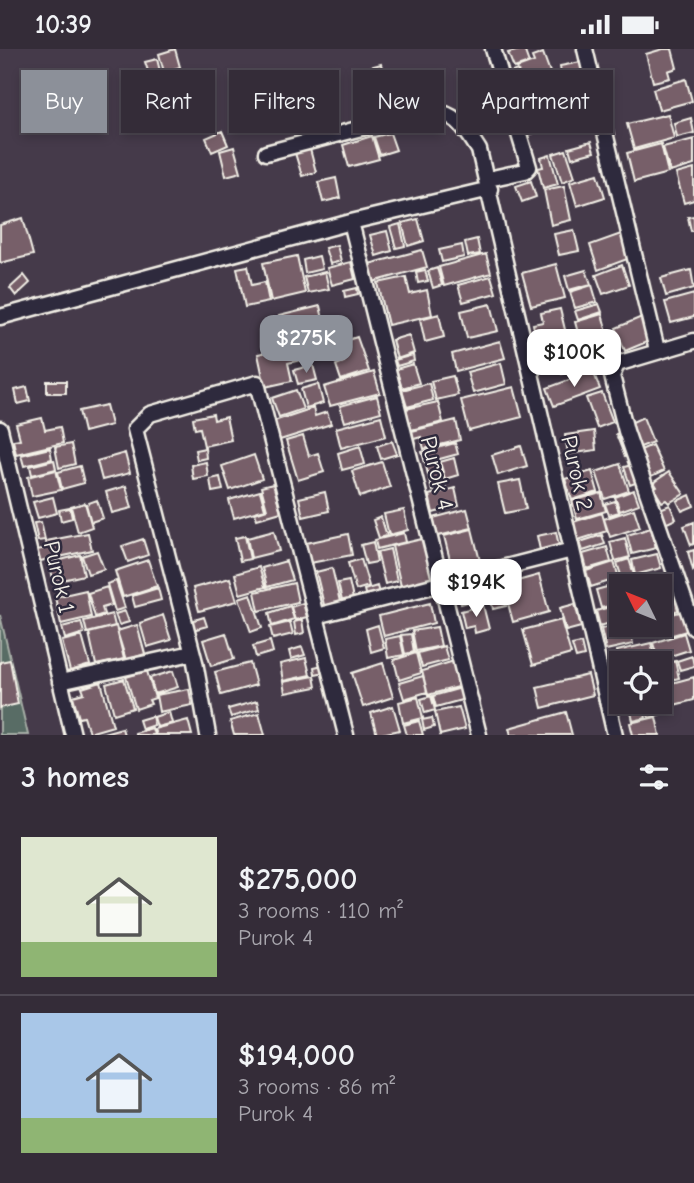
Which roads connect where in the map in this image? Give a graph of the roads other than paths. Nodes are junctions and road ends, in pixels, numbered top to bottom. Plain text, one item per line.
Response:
1 (493, 49) edge
2 (585, 49) edge
3 (266, 153) dead end
4 (489, 184) junction
5 (351, 222) junction
6 (0, 317) edge
7 (694, 341) edge
8 (657, 350) junction
9 (0, 429) edge
10 (572, 550) junction
11 (440, 582) junction
12 (316, 616) junction
13 (694, 628) edge
14 (192, 653) junction
15 (60, 682) junction
16 (73, 735) edge
17 (208, 735) edge
18 (346, 735) edge
19 (479, 735) edge
20 (615, 735) edge

1 - 4 street
2 - 8 street
3 - 4 street, Purok 2
4 - 5 street
4 - 10 street, Purok 2
5 - 6 street
5 - 11 street, Purok 4
7 - 8 street
8 - 13 street
9 - 15 street, Purok 1
10 - 11 street
10 - 20 street, Purok 2
11 - 12 street
11 - 19 street, Purok 4
12 - 14 street
12 - 18 street
14 - 15 street
14 - 17 street
15 - 16 street, Purok 1

